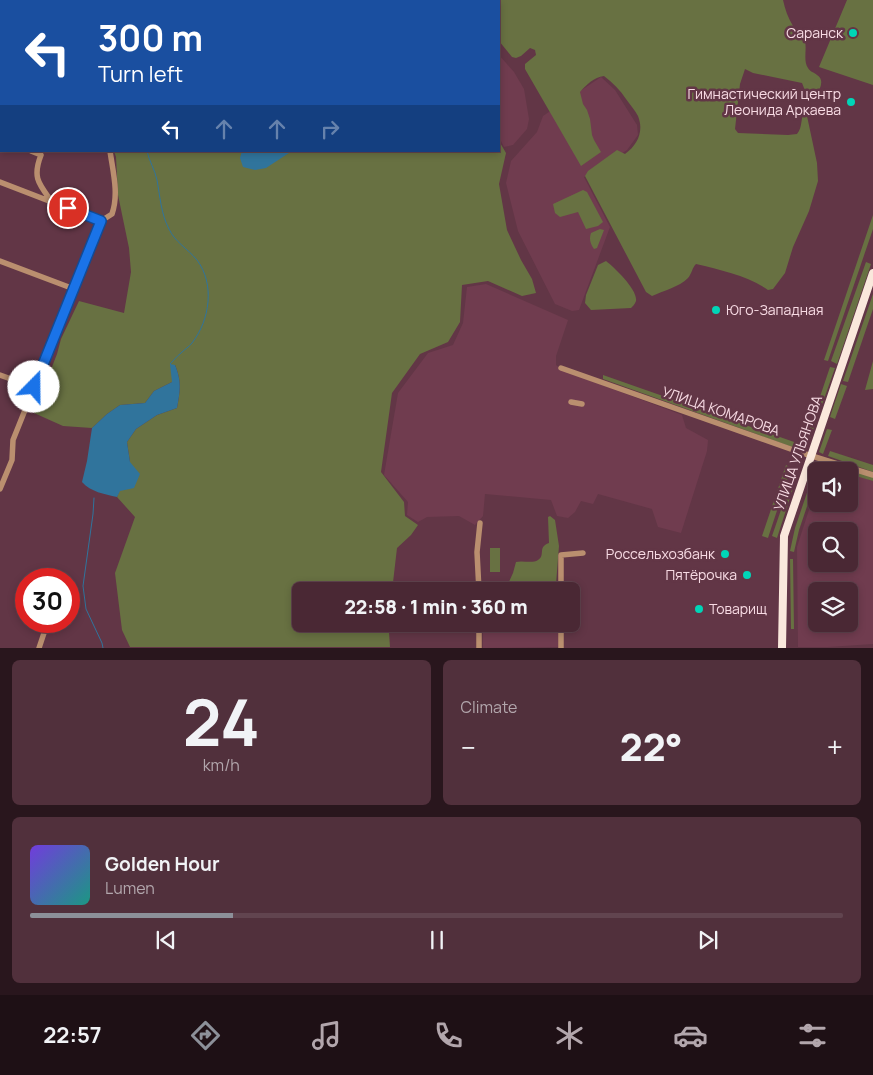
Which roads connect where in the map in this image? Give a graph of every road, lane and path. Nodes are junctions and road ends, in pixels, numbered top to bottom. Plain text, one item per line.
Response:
1 (110, 152) edge
2 (40, 153) edge
3 (0, 182) edge
4 (52, 202) junction
5 (101, 221) junction
6 (0, 261) edge
7 (873, 273) edge
8 (74, 290) junction
9 (561, 368) dead end
10 (0, 375) edge
11 (34, 387) junction
12 (571, 402) dead end
13 (582, 404) dead end
14 (811, 455) junction
15 (873, 475) edge
16 (0, 489) edge
17 (480, 523) dead end
18 (583, 552) dead end
19 (479, 582) edge
20 (561, 582) edge
21 (479, 632) edge
22 (561, 632) edge
23 (44, 633) edge
24 (39, 648) edge
25 (479, 648) edge
26 (561, 648) edge
27 (782, 648) edge

1 - 5 street
2 - 4 street
3 - 4 street
4 - 5 street
5 - 8 street
6 - 8 street
7 - 14 main road, УЛИЦА УЛЬЯНОВА
8 - 11 street
9 - 14 street, УЛИЦА КОМАРОВА
10 - 11 street
11 - 16 street
12 - 13 street
14 - 15 street, УЛИЦА КОМАРОВА
14 - 27 main road, УЛИЦА УЛЬЯНОВА
17 - 19 street
18 - 20 street
21 - 25 street
22 - 26 street
23 - 24 street

